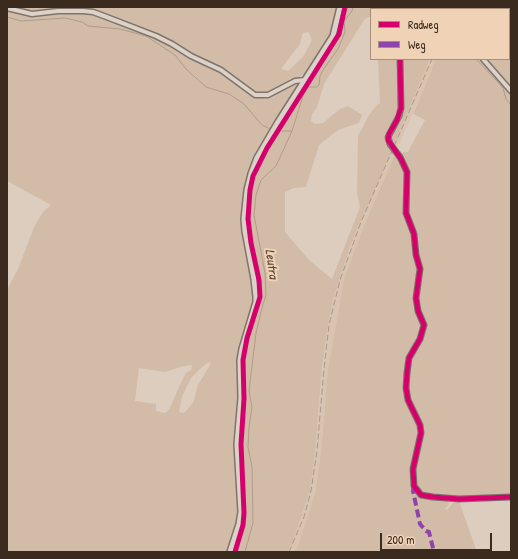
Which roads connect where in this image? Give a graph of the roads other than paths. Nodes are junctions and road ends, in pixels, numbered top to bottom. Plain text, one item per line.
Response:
1 (340, 7) edge
2 (7, 8) edge
3 (400, 60) edge
4 (484, 60) edge
5 (305, 80) junction
6 (511, 91) edge
7 (511, 497) edge
8 (230, 552) edge

1 - 5 main road
2 - 5 street
3 - 7 street, bridge
4 - 6 street
5 - 8 main road

